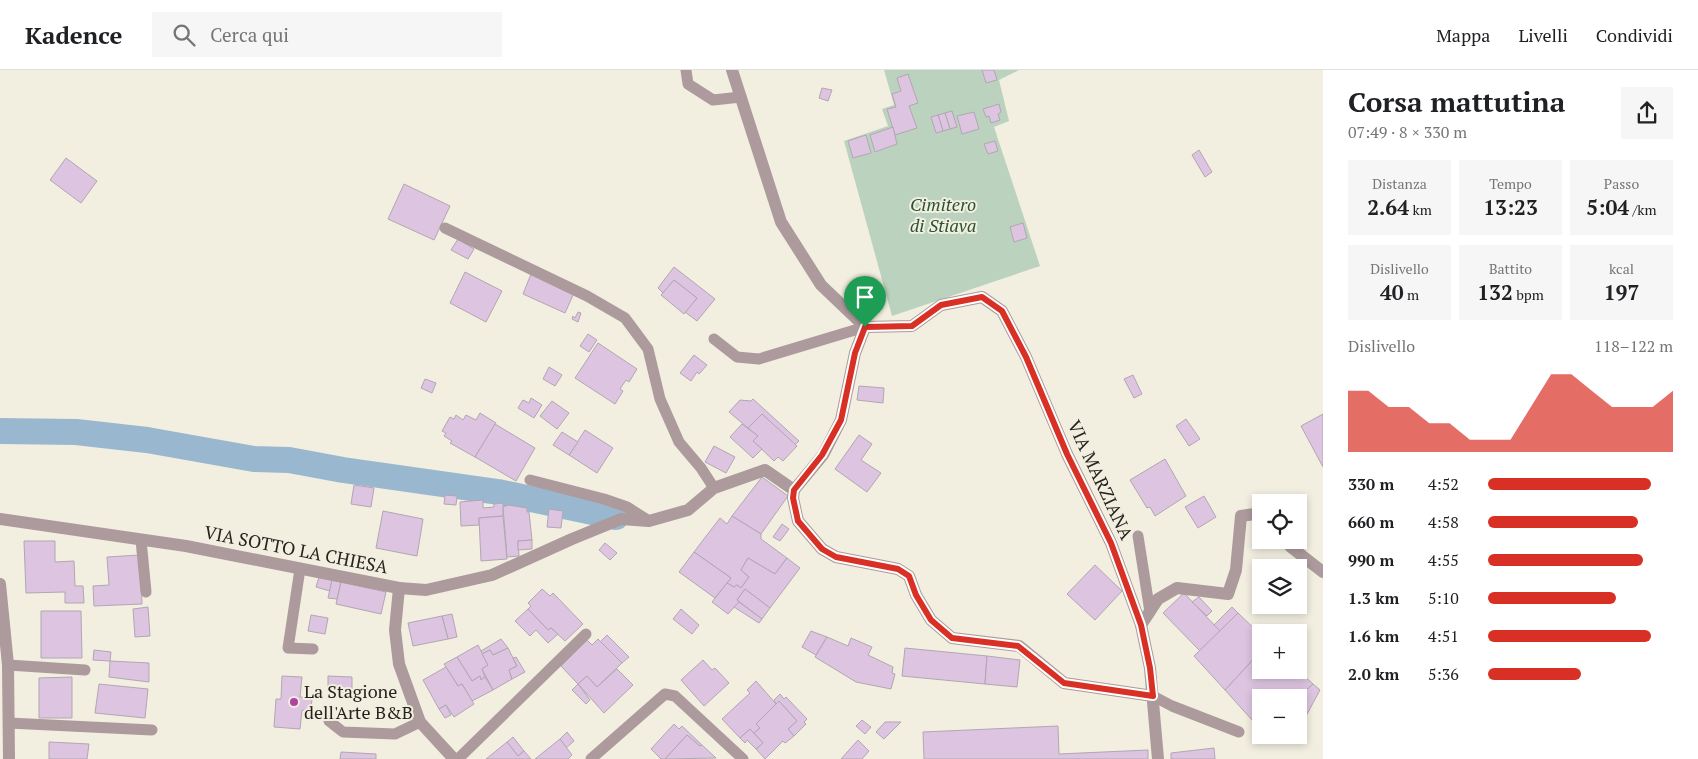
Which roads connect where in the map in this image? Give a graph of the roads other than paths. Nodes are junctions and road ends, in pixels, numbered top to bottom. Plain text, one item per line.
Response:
1 (686, 70) edge
2 (732, 70) edge
3 (741, 97) junction
4 (445, 228) dead end
5 (865, 327) junction
6 (714, 339) dead end
7 (530, 480) dead end
8 (714, 488) junction
9 (794, 490) junction
10 (1252, 514) edge
11 (0, 519) edge
12 (649, 521) junction
13 (1138, 536) dead end
14 (141, 540) junction
15 (1293, 549) edge
16 (300, 569) junction
17 (1323, 572) edge
18 (0, 584) edge
19 (399, 588) junction
20 (146, 592) dead end
21 (1150, 612) junction
22 (1141, 625) junction
23 (586, 634) dead end
24 (313, 649) dead end
25 (8, 665) junction
26 (86, 670) dead end
27 (1153, 696) junction
28 (329, 721) dead end
29 (420, 722) junction
30 (9, 723) junction
31 (152, 730) dead end
32 (1239, 732) dead end
33 (9, 759) edge
34 (454, 759) edge
35 (458, 759) edge
36 (591, 759) edge
37 (743, 759) edge
38 (1158, 759) edge

1 - 3 lane
2 - 3 street
3 - 5 street
4 - 8 lane
5 - 6 lane
5 - 9 street
5 - 22 street, VIA MARZIANA
7 - 12 lane
8 - 9 street
8 - 12 street
9 - 27 street
10 - 21 street
11 - 14 street, VIA SOTTO LA CHIESA
12 - 19 street
13 - 21 lane
14 - 16 street, VIA SOTTO LA CHIESA
14 - 20 lane
15 - 17 street
16 - 19 street, VIA SOTTO LA CHIESA
16 - 24 lane
18 - 25 street
19 - 29 street, VIA SOTTO LA CHIESA
21 - 22 street
22 - 27 street, VIA MARZIANA
23 - 35 lane
25 - 26 lane
25 - 30 street
27 - 32 lane
27 - 38 street, VIA MARZIANA
28 - 29 lane
29 - 34 street, VIA SOTTO LA CHIESA
30 - 31 lane
30 - 33 street
36 - 37 lane

